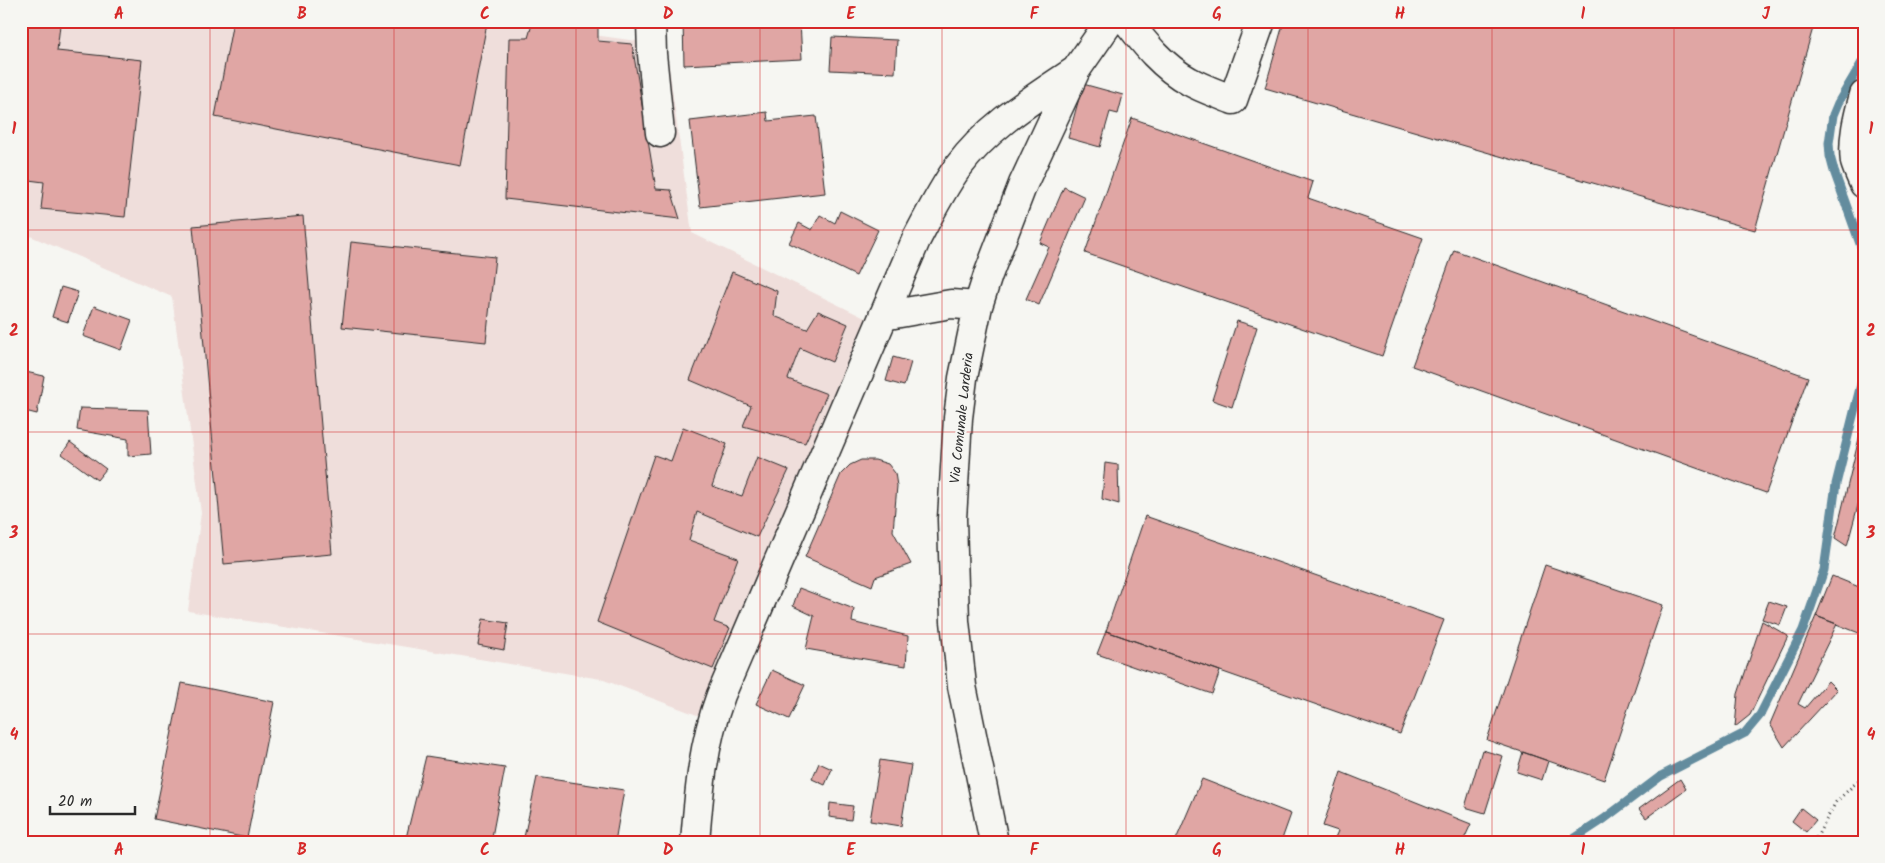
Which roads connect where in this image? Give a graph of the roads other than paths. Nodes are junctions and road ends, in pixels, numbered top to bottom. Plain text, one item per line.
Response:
1 (651, 21) edge
2 (1110, 21) edge
3 (1127, 21) edge
4 (1261, 21) edge
5 (1076, 70) junction
6 (1864, 95) edge
7 (660, 133) dead end
8 (1864, 184) edge
9 (978, 306) junction
10 (883, 316) junction
11 (695, 842) edge
12 (994, 842) edge

1 - 7 street
2 - 5 street, Via Comunale Larderia
3 - 4 street
5 - 9 street, Via Comunale Larderia
5 - 10 street
6 - 8 street
9 - 10 street
9 - 12 street, Via Comunale Larderia
10 - 11 street

